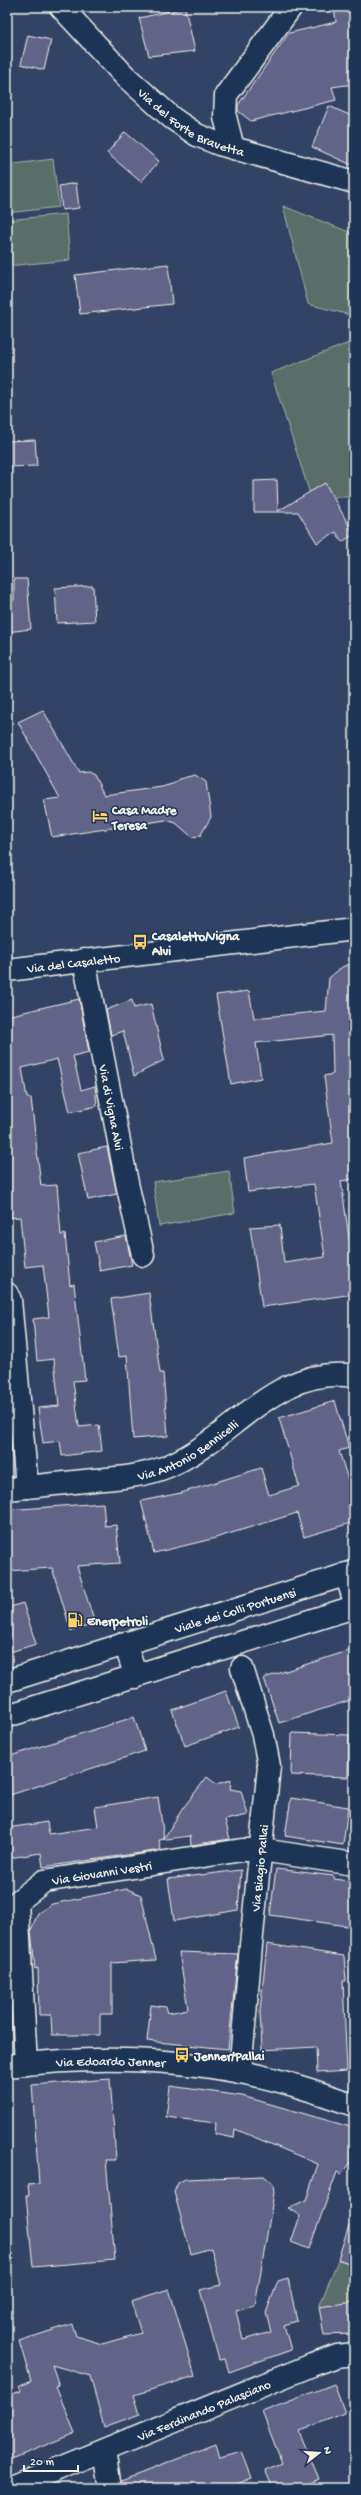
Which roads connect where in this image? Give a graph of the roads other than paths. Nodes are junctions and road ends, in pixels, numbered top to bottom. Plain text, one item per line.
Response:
1 (61, 7) edge
2 (292, 7) edge
3 (233, 148) junction
4 (354, 182) edge
5 (354, 929) edge
6 (84, 960) junction
7 (7, 970) edge
8 (143, 1255) dead end
9 (7, 1294) edge
10 (354, 1376) edge
11 (17, 1488) edge
12 (350, 1573) edge
13 (354, 1599) edge
14 (354, 1607) edge
15 (125, 1643) junction
16 (242, 1668) dead end
17 (136, 1677) junction
18 (7, 1681) edge
19 (7, 1716) edge
20 (261, 1850) junction
21 (354, 1864) edge
22 (16, 2065) edge
23 (240, 2072) junction
24 (354, 2105) edge
25 (354, 2354) edge
26 (104, 2451) junction
27 (10, 2488) edge
28 (110, 2488) edge

1 - 3 street, Via del Forte Bravetta
2 - 3 street
3 - 4 street, Via del Forte Bravetta
5 - 6 street, Via del Casaletto
6 - 7 street, Via del Casaletto
6 - 8 street, Via di Vigna Alvi
9 - 11 street
10 - 11 street, Via Antonio Bennicelli
12 - 13 street, Viale dei Colli Portuensi
12 - 15 street, Viale dei Colli Portuensi
14 - 17 street
15 - 17 street
15 - 18 street, Viale dei Colli Portuensi
16 - 20 street, Via Biagio Pallai
17 - 19 street
20 - 21 street, Via Giovanni Vestri
20 - 22 street, Via Giovanni Vestri
20 - 23 street, Via Biagio Pallai
22 - 23 street, Via Edoardo Jenner
23 - 24 street, Via Edoardo Jenner
25 - 26 street, Via Ferdinando Palasciano
26 - 27 street, Via Ferdinando Palasciano
26 - 28 street

